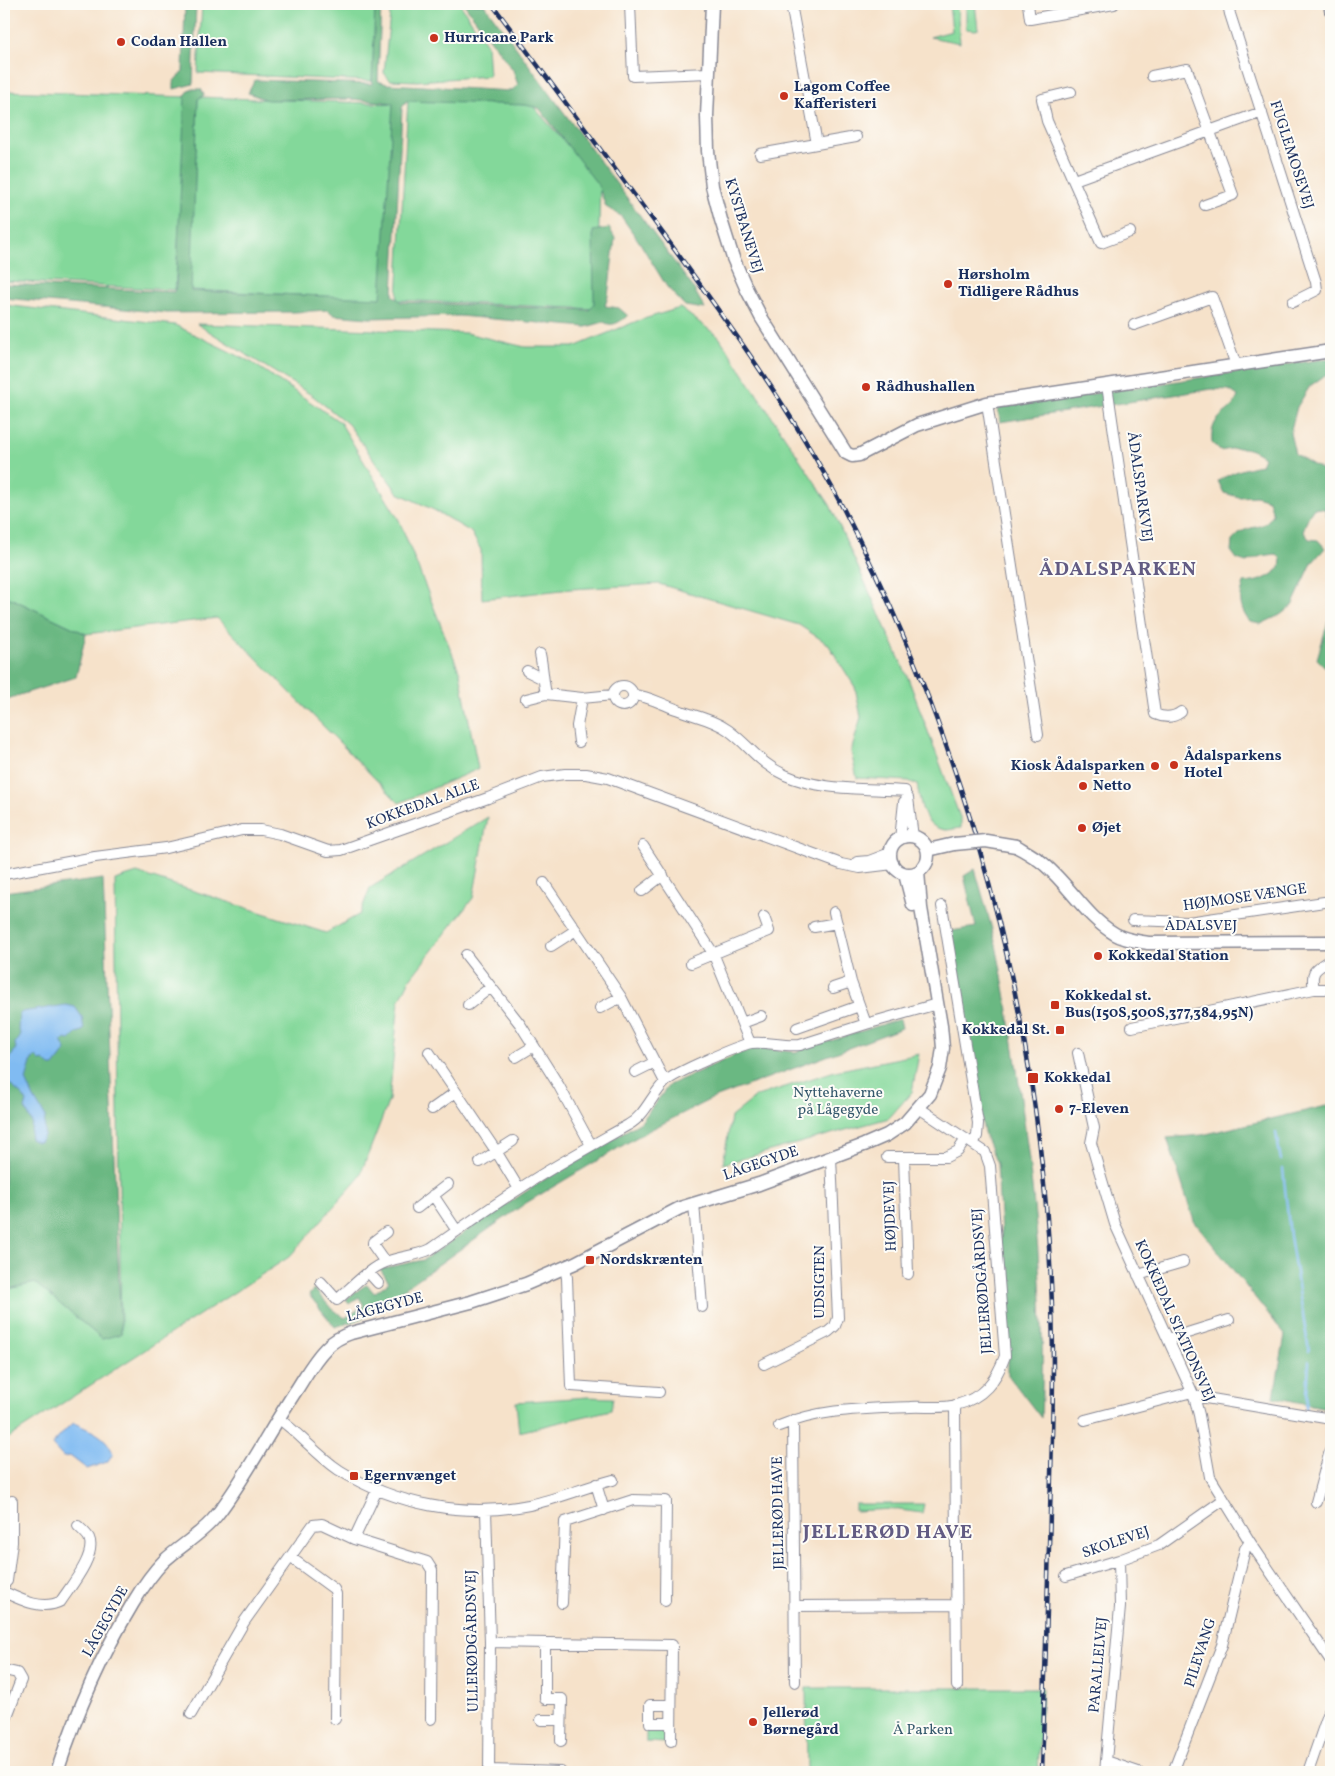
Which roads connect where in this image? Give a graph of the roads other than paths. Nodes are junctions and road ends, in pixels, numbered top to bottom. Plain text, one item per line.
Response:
1 (630, 4) edge
2 (712, 4) edge
3 (791, 4) edge
4 (1028, 4) edge
5 (1114, 4) edge
6 (1228, 4) edge
7 (1331, 4) edge
8 (1331, 10) edge
9 (709, 73) junction
10 (1152, 76) dead end
11 (1071, 92) dead end
12 (1262, 112) junction
13 (1210, 129) junction
14 (856, 137) dead end
15 (817, 144) junction
16 (760, 154) dead end
17 (1074, 180) junction
18 (1205, 205) dead end
19 (1130, 232) dead end
20 (1293, 302) dead end
21 (1134, 325) dead end
22 (1331, 351) edge
23 (1236, 365) junction
24 (1108, 385) junction
25 (987, 403) junction
26 (540, 654) dead end
27 (527, 671) dead end
28 (543, 679) junction
29 (546, 694) junction
30 (582, 698) junction
31 (526, 699) dead end
32 (1181, 712) dead end
33 (1038, 735) dead end
34 (579, 742) dead end
35 (905, 794) junction
36 (913, 837) junction
37 (900, 839) junction
38 (643, 846) dead end
39 (928, 850) junction
40 (892, 859) junction
41 (911, 873) junction
42 (4, 874) edge
43 (663, 875) junction
44 (544, 883) dead end
45 (642, 891) dead end
46 (1331, 901) edge
47 (942, 906) dead end
48 (764, 917) dead end
49 (1133, 920) dead end
50 (814, 927) dead end
51 (576, 930) junction
52 (1331, 942) edge
53 (552, 946) dead end
54 (713, 953) junction
55 (466, 955) dead end
56 (1331, 959) edge
57 (691, 963) dead end
58 (851, 982) junction
59 (491, 987) junction
60 (833, 988) dead end
61 (1331, 989) edge
62 (1314, 990) junction
63 (621, 997) junction
64 (468, 1005) dead end
65 (933, 1005) junction
66 (859, 1006) junction
67 (600, 1008) dead end
68 (761, 1016) dead end
69 (742, 1023) junction
70 (866, 1024) junction
71 (1132, 1027) dead end
72 (797, 1028) dead end
73 (750, 1044) junction
74 (534, 1046) junction
75 (429, 1052) dead end
76 (1078, 1053) dead end
77 (516, 1056) dead end
78 (655, 1062) junction
79 (636, 1072) dead end
80 (665, 1082) junction
81 (456, 1092) junction
82 (923, 1103) junction
83 (432, 1109) dead end
84 (513, 1141) dead end
85 (969, 1142) junction
86 (591, 1145) junction
87 (496, 1151) junction
88 (831, 1157) junction
89 (887, 1157) dead end
90 (904, 1157) junction
91 (480, 1162) dead end
92 (448, 1184) dead end
93 (519, 1189) junction
94 (433, 1195) junction
95 (694, 1202) junction
96 (417, 1208) dead end
97 (457, 1231) junction
98 (386, 1232) dead end
99 (385, 1262) junction
100 (1183, 1262) dead end
101 (565, 1267) junction
102 (369, 1273) junction
103 (908, 1274) dead end
104 (1138, 1275) junction
105 (321, 1282) dead end
106 (378, 1283) dead end
107 (702, 1307) dead end
108 (1229, 1320) dead end
109 (1168, 1339) junction
110 (764, 1364) dead end
111 (659, 1392) dead end
112 (1193, 1394) junction
113 (955, 1405) junction
114 (278, 1418) junction
115 (1331, 1419) edge
116 (793, 1420) junction
117 (1085, 1420) dead end
118 (779, 1426) dead end
119 (1331, 1447) edge
120 (613, 1480) dead end
121 (596, 1484) junction
122 (377, 1490) junction
123 (12, 1500) dead end
124 (1223, 1500) junction
125 (1316, 1502) dead end
126 (486, 1510) junction
127 (604, 1510) junction
128 (78, 1526) dead end
129 (354, 1539) junction
130 (1250, 1542) junction
131 (290, 1557) junction
132 (1119, 1560) junction
133 (1066, 1576) dead end
134 (4, 1584) edge
135 (4, 1592) edge
136 (665, 1601) dead end
137 (562, 1602) dead end
138 (957, 1605) junction
139 (795, 1606) junction
140 (490, 1642) junction
141 (546, 1643) junction
142 (1331, 1661) edge
143 (4, 1670) edge
144 (795, 1682) dead end
145 (957, 1686) dead end
146 (671, 1705) junction
147 (1331, 1706) edge
148 (191, 1714) dead end
149 (335, 1719) dead end
150 (431, 1719) dead end
151 (541, 1720) dead end
152 (562, 1720) junction
153 (671, 1723) junction
154 (4, 1724) edge
155 (561, 1741) dead end
156 (670, 1741) dead end
157 (1106, 1761) junction
158 (489, 1771) edge
159 (57, 1772) edge
160 (544, 1772) edge
161 (561, 1772) edge
162 (1105, 1772) edge
163 (1138, 1772) edge
164 (1173, 1772) edge
165 (1308, 1772) edge

1 - 9 street
2 - 9 street, KYSTBANEVEJ
3 - 15 street
4 - 5 street
6 - 12 street, FUGLEMOSEVEJ
7 - 8 street
9 - 25 street, KYSTBANEVEJ
10 - 13 street
11 - 17 street
12 - 13 street
12 - 20 street, FUGLEMOSEVEJ
13 - 17 street
13 - 18 street
14 - 15 street
15 - 16 street
17 - 19 street
21 - 23 street
22 - 23 street
23 - 24 street
24 - 25 street
24 - 32 street, ÅDALSPARKVEJ
25 - 33 street
26 - 28 street
27 - 28 street
28 - 29 street
29 - 30 street
29 - 31 street
30 - 34 street
30 - 35 street
35 - 36 street
35 - 37 street
36 - 37 street
36 - 39 street
37 - 40 street
38 - 43 street
39 - 41 street
39 - 52 street, ÅDALSVEJ, bridge
40 - 41 street
40 - 42 street, KOKKEDAL ALLE
41 - 65 street, LÅGEGYDE
43 - 45 street
43 - 54 street
44 - 51 street
46 - 49 street, HØJMOSE VÆNGE
47 - 85 street
48 - 54 street
50 - 58 street
51 - 53 street
51 - 63 street
54 - 57 street
54 - 69 street
55 - 59 street
56 - 62 street
58 - 60 street
58 - 66 street
59 - 64 street
59 - 74 street
61 - 62 street
62 - 71 street
63 - 67 street
63 - 78 street
65 - 70 street
65 - 82 street, LÅGEGYDE
66 - 70 street
66 - 72 street
68 - 69 street
69 - 73 street
70 - 73 street
73 - 80 street
74 - 77 street
74 - 86 street
75 - 81 street
76 - 104 street, KOKKEDAL STATIONSVEJ
78 - 79 street
78 - 80 street
80 - 86 street
81 - 83 street
81 - 87 street
82 - 85 street, JELLERØDGÅRDSVEJ
82 - 88 street, LÅGEGYDE
84 - 87 street
85 - 90 street
85 - 113 street, JELLERØDGÅRDSVEJ
86 - 93 street
87 - 91 street
87 - 93 street
88 - 95 street, LÅGEGYDE
88 - 110 street, UDSIGTEN
89 - 90 street
90 - 103 street, HØJDEVEJ
92 - 94 street
93 - 97 street
94 - 96 street
94 - 97 street
95 - 101 street, LÅGEGYDE
95 - 107 street
97 - 99 street
98 - 99 street
99 - 102 street
100 - 104 street
101 - 111 street
101 - 114 street, LÅGEGYDE
102 - 105 street
102 - 106 street
104 - 109 street, KOKKEDAL STATIONSVEJ
108 - 109 street
109 - 112 street, KOKKEDAL STATIONSVEJ
112 - 115 street
112 - 117 street
112 - 124 street, KOKKEDAL STATIONSVEJ
113 - 116 street, JELLERØDGÅRDSVEJ
113 - 138 street
114 - 122 street
114 - 159 street, LÅGEGYDE
116 - 118 street, JELLERØDGÅRDSVEJ
116 - 139 street, JELLERØD HAVE
119 - 125 street
120 - 121 street
121 - 126 street
121 - 127 street
122 - 126 street
122 - 129 street
123 - 134 street
124 - 130 street, KOKKEDAL STATIONSVEJ
124 - 132 street, SKOLEVEJ
126 - 140 street, ULLERØDGÅRDSVEJ
127 - 136 street
127 - 137 street
128 - 135 street
129 - 131 street
129 - 150 street
130 - 142 street, KOKKEDAL STATIONSVEJ
130 - 164 street, PILEVANG
131 - 148 street
131 - 149 street
132 - 133 street, SKOLEVEJ
132 - 157 street, PARALLELVEJ
138 - 139 street
138 - 145 street
139 - 144 street, JELLERØD HAVE
140 - 141 street
140 - 158 street, ULLERØDGÅRDSVEJ
141 - 146 street
141 - 152 street
143 - 154 street
146 - 153 street
146 - 153 street
147 - 165 street
151 - 152 street
152 - 155 street
153 - 156 street
157 - 162 street, PARALLELVEJ
157 - 163 street
158 - 160 street
160 - 161 street

